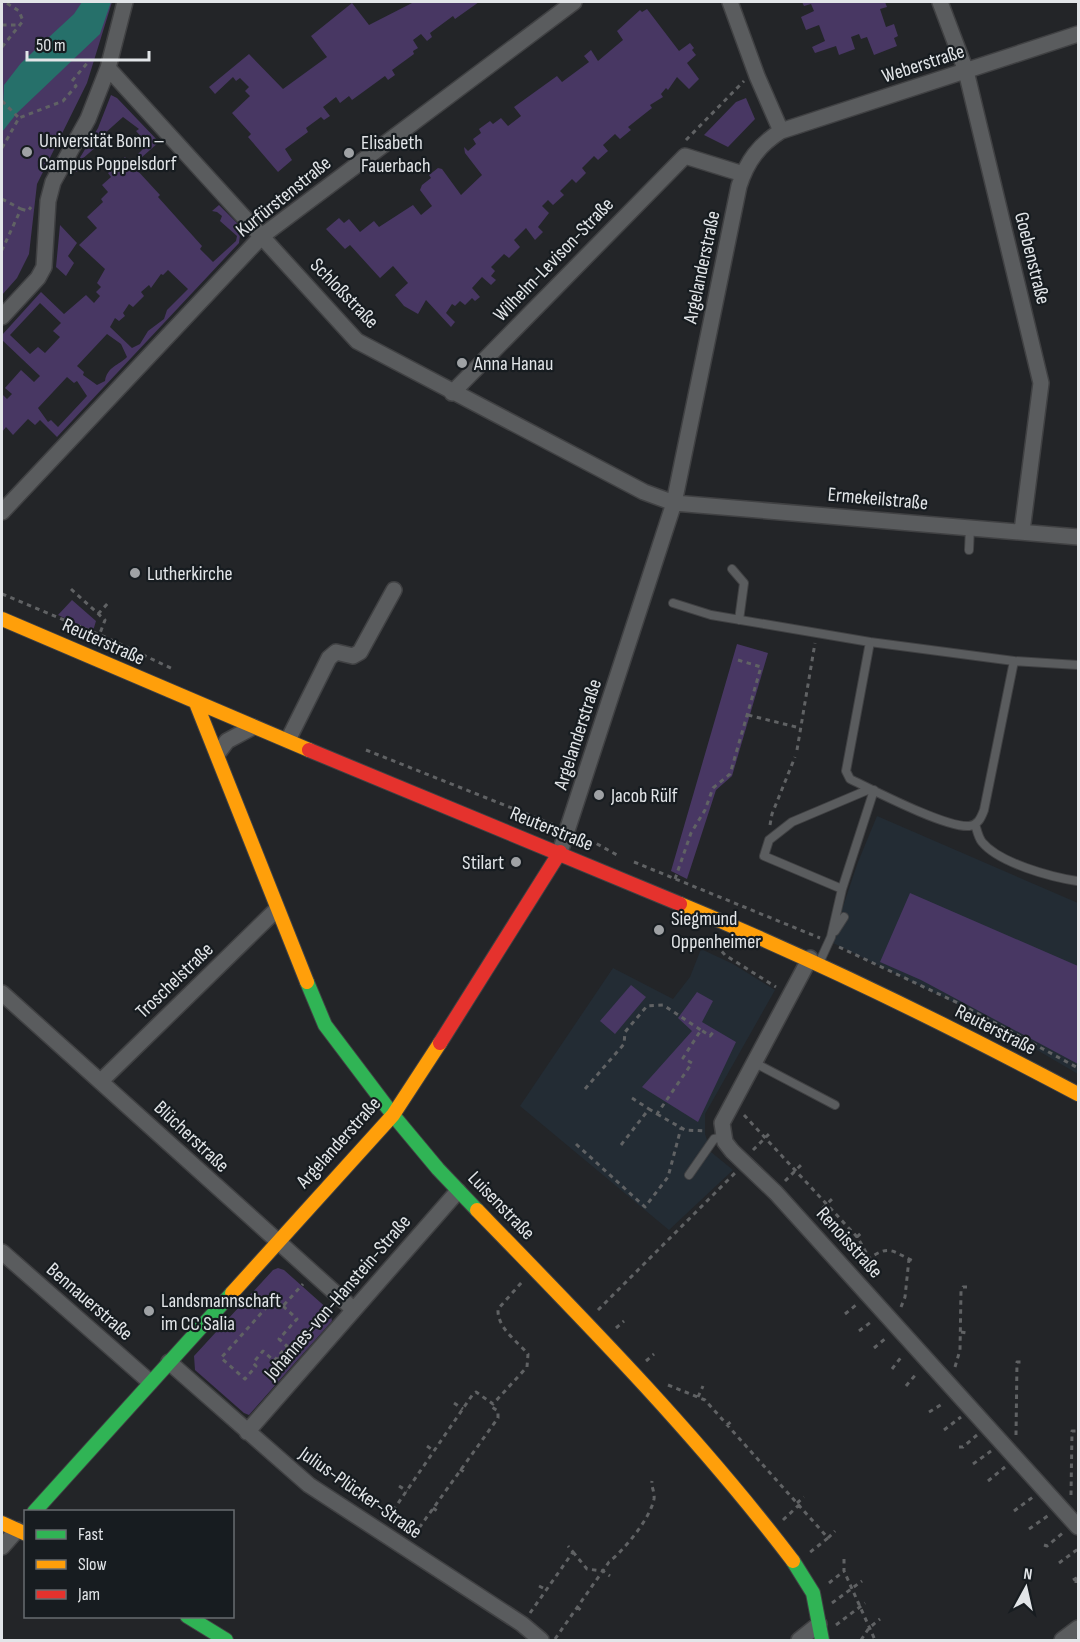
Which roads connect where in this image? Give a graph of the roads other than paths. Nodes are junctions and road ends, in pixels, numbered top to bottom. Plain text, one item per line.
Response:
1 (125, 2) edge
2 (574, 2) edge
3 (730, 2) edge
4 (940, 2) edge
5 (1078, 34) edge
6 (108, 69) junction
7 (966, 71) junction
8 (782, 131) junction
9 (743, 174) junction
10 (262, 236) junction
11 (2, 317) edge
12 (452, 393) junction
13 (674, 503) junction
14 (2, 512) edge
15 (970, 527) junction
16 (1022, 531) junction
17 (1078, 537) edge
18 (969, 550) dead end
19 (732, 570) dead end
20 (394, 590) dead end
21 (673, 603) dead end
22 (2, 619) edge
23 (740, 620) junction
24 (870, 642) junction
25 (1014, 661) junction
26 (1078, 665) edge
27 (196, 703) junction
28 (253, 727) junction
29 (288, 740) junction
30 (218, 753) junction
31 (872, 790) junction
32 (975, 824) junction
33 (560, 852) junction
34 (1077, 881) dead end
35 (842, 889) junction
36 (276, 910) junction
37 (844, 917) dead end
38 (831, 937) junction
39 (814, 960) junction
40 (2, 993) edge
41 (755, 1063) junction
42 (101, 1081) junction
43 (1078, 1094) edge
44 (835, 1105) dead end
45 (393, 1115) junction
46 (723, 1137) junction
47 (689, 1175) dead end
48 (458, 1191) junction
49 (277, 1242) junction
50 (2, 1252) edge
51 (353, 1309) junction
52 (169, 1362) junction
53 (150, 1382) junction
54 (247, 1432) junction
55 (36, 1510) edge
56 (2, 1523) edge
57 (1075, 1523) edge
58 (23, 1528) edge
59 (2, 1547) edge
60 (189, 1618) edge
61 (820, 1627) edge
62 (1078, 1628) edge
63 (224, 1640) edge
64 (541, 1641) edge
65 (799, 1641) edge
66 (1062, 1641) edge

1 - 6 street
2 - 10 street, Kurfürstenstraße
3 - 8 street
4 - 7 street, Goebenstraße
5 - 7 street, Weberstraße
6 - 10 street, Schloßstraße
6 - 11 street
7 - 8 street, Weberstraße
7 - 16 street, Goebenstraße
8 - 9 street, Argelanderstraße
9 - 12 street, Wilhelm-Levison-Straße
9 - 13 street, Argelanderstraße
10 - 12 street, Schloßstraße
10 - 14 street, Kurfürstenstraße
12 - 13 street, Schloßstraße
13 - 15 street, Ermekeilstraße
13 - 33 street, Argelanderstraße
15 - 16 street, Ermekeilstraße
15 - 18 lane
16 - 17 street, Ermekeilstraße
19 - 23 lane
20 - 29 street
21 - 23 lane
22 - 27 street, Reuterstraße
23 - 24 lane
24 - 25 lane
24 - 31 lane
25 - 26 lane
25 - 32 lane
27 - 28 street, Reuterstraße
27 - 30 street, Luisenstraße
28 - 29 street, Reuterstraße
28 - 30 street
29 - 33 street, Reuterstraße
30 - 36 street, Luisenstraße
31 - 32 lane
31 - 35 lane
31 - 35 lane
32 - 34 lane
33 - 39 street, Reuterstraße
33 - 45 street, Argelanderstraße
35 - 38 lane
36 - 42 street, Troschelstraße
36 - 45 street, Luisenstraße
37 - 38 lane
38 - 39 lane
39 - 41 street
39 - 43 street, Reuterstraße
40 - 42 street, Blücherstraße
41 - 44 lane
41 - 46 street
42 - 49 street, Blücherstraße
45 - 48 street, Luisenstraße
45 - 49 street, Argelanderstraße
46 - 47 lane
46 - 57 street, Renoisstraße
48 - 51 street, Johannes-von-Hanstein-Straße
48 - 61 street, Luisenstraße
49 - 51 street, Blücherstraße
49 - 52 street, Argelanderstraße
50 - 53 street, Bennauerstraße
51 - 54 street, Johannes-von-Hanstein-Straße
52 - 53 street, Argelanderstraße
52 - 54 street, Julius-Plücker-Straße
53 - 55 street, Argelanderstraße
54 - 64 street, Julius-Plücker-Straße
56 - 58 street
58 - 59 street
60 - 63 street
61 - 65 street
62 - 66 street

